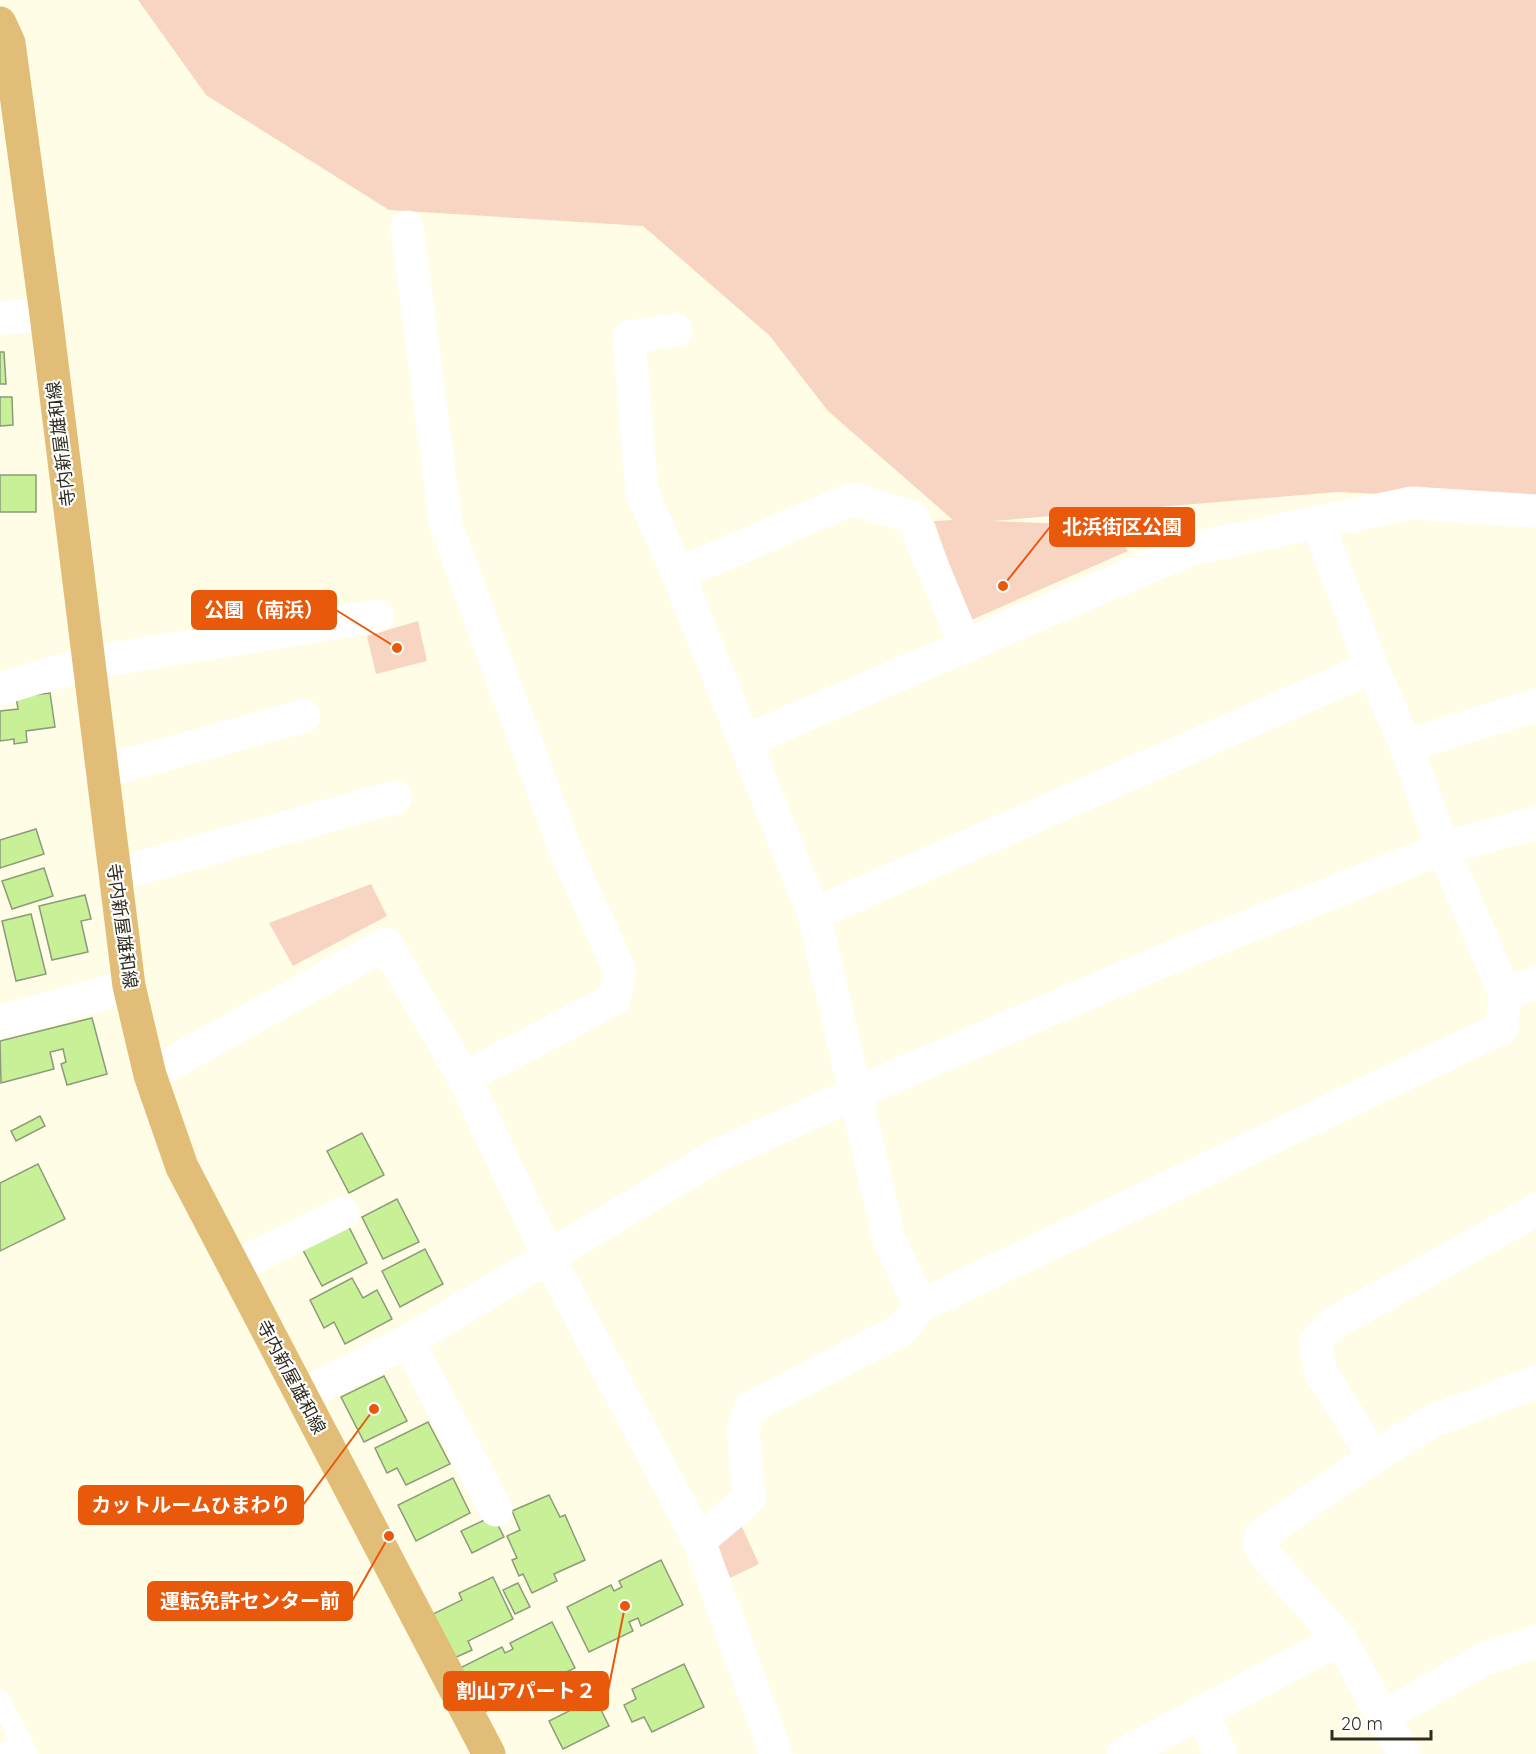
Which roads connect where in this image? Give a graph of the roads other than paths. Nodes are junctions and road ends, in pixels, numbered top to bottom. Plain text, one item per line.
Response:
1 (0, 23) edge
2 (407, 227) dead end
3 (46, 315) junction
4 (0, 318) edge
5 (676, 330) dead end
6 (1536, 511) edge
7 (1318, 524) junction
8 (678, 574) junction
9 (377, 616) dead end
10 (966, 647) junction
11 (87, 663) junction
12 (1372, 667) junction
13 (0, 689) edge
14 (1536, 705) edge
15 (304, 716) dead end
16 (745, 741) junction
17 (1406, 746) junction
18 (101, 772) junction
19 (396, 797) dead end
20 (1536, 823) edge
21 (1443, 848) junction
22 (114, 875) junction
23 (814, 914) junction
24 (1536, 983) edge
25 (129, 986) junction
26 (1504, 994) junction
27 (0, 1022) edge
28 (150, 1075) junction
29 (464, 1078) junction
30 (856, 1093) junction
31 (1536, 1210) edge
32 (343, 1213) dead end
33 (549, 1258) junction
34 (234, 1268) junction
35 (920, 1306) junction
36 (408, 1341) junction
37 (1536, 1382) edge
38 (301, 1396) junction
39 (1374, 1457) junction
40 (496, 1509) dead end
41 (699, 1541) junction
42 (1340, 1639) junction
43 (1536, 1642) edge
44 (0, 1700) edge
45 (1201, 1711) junction
46 (1383, 1717) junction
47 (25, 1749) edge
48 (2, 1754) edge
49 (489, 1754) edge
50 (776, 1754) edge
51 (1123, 1754) edge
52 (1220, 1754) edge
53 (1404, 1754) edge

1 - 3 main road, 寺内新屋雄和線
2 - 29 street
3 - 4 street
3 - 11 main road, 寺内新屋雄和線
5 - 8 street
6 - 7 street
7 - 10 street
7 - 12 street
8 - 10 street
8 - 16 street
9 - 11 street
10 - 16 street
11 - 13 street
11 - 18 main road, 寺内新屋雄和線
12 - 17 street
12 - 23 street
14 - 17 street
15 - 18 street
16 - 23 street
17 - 21 street
18 - 22 main road, 寺内新屋雄和線
19 - 22 street
20 - 21 street
21 - 26 street
21 - 30 street
22 - 25 main road, 寺内新屋雄和線
23 - 30 street
24 - 26 street
25 - 27 street
25 - 28 main road, 寺内新屋雄和線
26 - 35 street
28 - 29 street
28 - 34 main road, 寺内新屋雄和線
29 - 33 street
30 - 33 street
30 - 35 street
31 - 39 street
32 - 34 street
33 - 36 street
33 - 41 street
34 - 38 main road, 寺内新屋雄和線
35 - 41 street
36 - 38 street
36 - 40 street
37 - 39 street
38 - 49 main road, 寺内新屋雄和線
39 - 42 street
41 - 50 street
42 - 45 street
42 - 46 street
43 - 46 street
44 - 47 lane
45 - 51 street
45 - 52 street
46 - 53 street
47 - 48 lane

